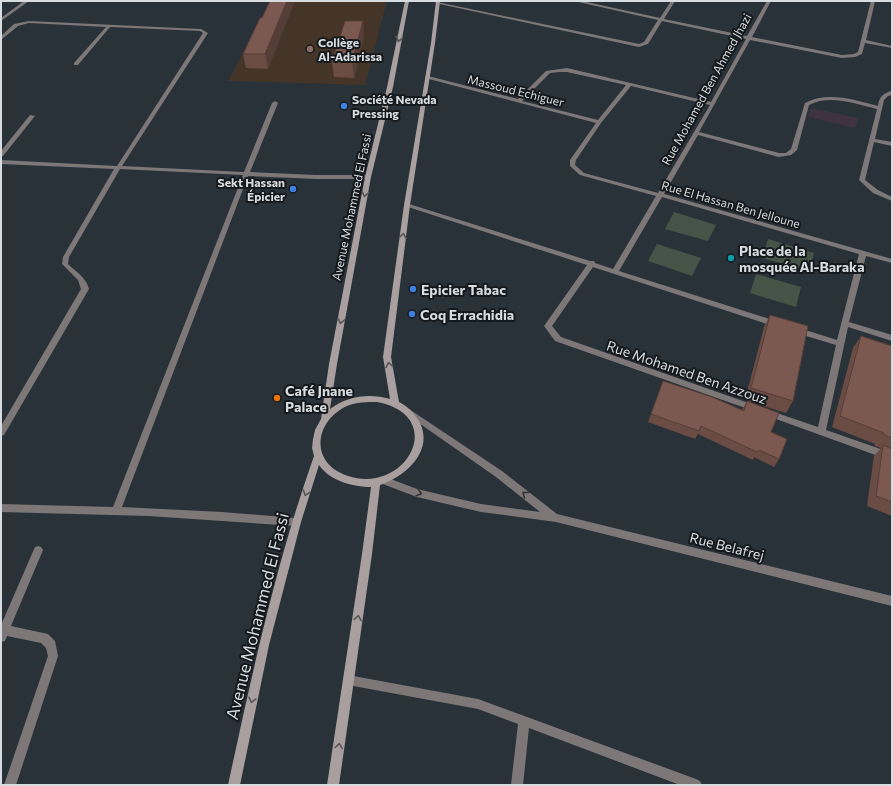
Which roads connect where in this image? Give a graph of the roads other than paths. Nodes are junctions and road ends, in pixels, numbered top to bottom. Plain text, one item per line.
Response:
1 (27, 1) edge
2 (407, 1) edge
3 (576, 1) edge
4 (672, 1) edge
5 (769, 1) edge
6 (873, 1) edge
7 (438, 2) edge
8 (662, 18) junction
9 (1, 20) edge
10 (110, 26) junction
11 (748, 38) junction
12 (1, 39) edge
13 (862, 41) junction
14 (892, 47) edge
15 (76, 64) dead end
16 (428, 78) junction
17 (629, 85) junction
18 (892, 93) edge
19 (520, 101) junction
20 (275, 103) dead end
21 (713, 104) junction
22 (880, 108) junction
23 (32, 116) dead end
24 (599, 122) junction
25 (695, 133) junction
26 (872, 140) junction
27 (892, 144) edge
28 (1, 155) edge
29 (1, 162) edge
30 (118, 168) junction
31 (246, 174) junction
32 (368, 177) junction
33 (660, 195) junction
34 (892, 199) edge
35 (407, 205) junction
36 (863, 253) junction
37 (892, 261) edge
38 (592, 263) junction
39 (615, 272) junction
40 (845, 323) junction
41 (780, 325) edge
42 (787, 327) edge
43 (892, 338) edge
44 (840, 344) junction
45 (395, 403) junction
46 (408, 412) junction
47 (325, 418) junction
48 (821, 432) junction
49 (1, 433) edge
50 (318, 456) junction
51 (892, 457) edge
52 (379, 481) junction
53 (1, 508) edge
54 (116, 510) junction
55 (556, 518) junction
56 (296, 522) junction
57 (38, 550) dead end
58 (892, 601) edge
59 (2, 633) edge
60 (348, 680) junction
61 (524, 722) junction
62 (10, 785) edge
63 (234, 785) edge
64 (333, 785) edge
65 (517, 785) edge
66 (696, 785) edge

1 - 9 street
2 -> 32 main road, Avenue Mohammed El Fassi
3 - 8 street
4 - 8 street
5 - 11 street, Rue Mohamed Ben Ahmed Jhazi
6 - 13 street
7 - 8 street
7 - 16 main road
8 - 11 street
10 - 12 street
10 - 15 street
10 - 30 street
11 - 13 street
11 - 21 street, Rue Mohamed Ben Ahmed Jhazi
13 - 14 street
16 - 19 street, Massoud Echiguer
16 - 35 main road
17 - 19 street
17 - 21 street
17 - 24 street
18 - 22 street
19 - 24 street, Massoud Echiguer
20 - 31 street
21 - 25 street, Rue Mohamed Ben Ahmed Jhazi
22 - 25 street
22 - 26 street
23 - 28 street
24 - 33 street, Rue El Hassan Ben Jelloune
25 - 33 street, Rue Mohamed Ben Ahmed Jhazi
26 - 27 street
26 - 34 street
29 - 30 street
30 - 31 street
30 - 49 street
31 - 32 street
31 - 54 street
32 -> 47 main road, Avenue Mohammed El Fassi
33 - 36 street, Rue El Hassan Ben Jelloune
33 - 39 street, Rue Mohamed Ben Ahmed Jhazi
35 - 38 street
45 -> 35 main road
36 - 37 street, Rue El Hassan Ben Jelloune
36 - 40 street
38 - 39 street
38 - 48 street, Rue Mohamed Ben Azzouz
39 - 41 street
40 - 43 street
40 - 44 street
42 - 44 street
44 - 48 street
45 - 46 main road, Avenue Mohammed El Fassi
45 - 47 main road, Avenue Mohammed El Fassi
46 - 52 main road, Avenue Mohammed El Fassi
55 -> 46 street, Rue Belafrej
47 - 50 main road, Avenue Mohammed El Fassi
48 - 51 street, Rue Mohamed Ben Azzouz
50 - 52 main road, Avenue Mohammed El Fassi
50 -> 56 main road, Avenue Mohammed El Fassi
52 -> 55 street, Rue Belafrej
60 -> 52 main road
53 - 54 street
54 - 56 street
55 - 58 street, Rue Belafrej
56 -> 63 main road, Avenue Mohammed El Fassi
57 - 59 street
59 - 62 street
60 - 61 street
64 -> 60 main road
61 - 65 street
61 - 66 street

